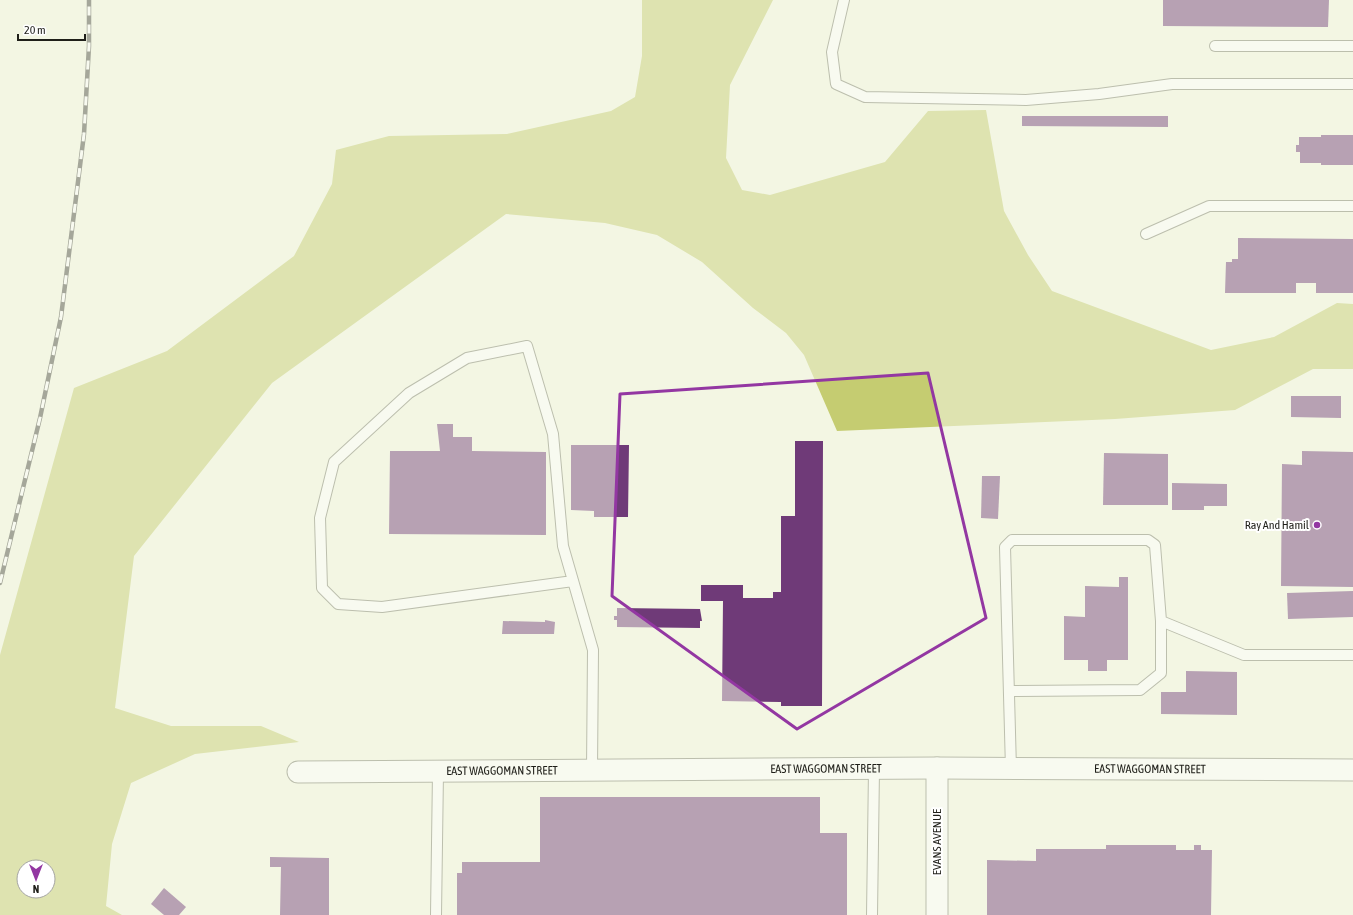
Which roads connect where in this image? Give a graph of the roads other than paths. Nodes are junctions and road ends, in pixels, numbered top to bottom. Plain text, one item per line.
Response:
1 (844, 0) edge
2 (1215, 46) dead end
3 (1353, 46) edge
4 (1353, 84) edge
5 (1353, 206) edge
6 (1146, 234) dead end
7 (573, 581) junction
8 (1161, 621) junction
9 (1353, 655) edge
10 (1009, 691) junction
11 (937, 768) junction
12 (874, 769) junction
13 (1011, 769) junction
14 (592, 770) junction
15 (1353, 770) edge
16 (298, 772) dead end
17 (438, 772) junction
18 (436, 915) edge
19 (872, 915) edge
20 (937, 915) edge

1 - 4 lane
2 - 3 lane
5 - 6 lane
7 - 7 lane
7 - 14 lane
8 - 9 lane
8 - 10 lane
8 - 10 lane
10 - 13 lane
11 - 12 street, EAST WAGGOMAN STREET
11 - 13 street, EAST WAGGOMAN STREET
11 - 20 street, EVANS AVENUE
12 - 14 street, EAST WAGGOMAN STREET
12 - 19 lane
13 - 15 street, EAST WAGGOMAN STREET
14 - 17 street, EAST WAGGOMAN STREET
16 - 17 street, EAST WAGGOMAN STREET
17 - 18 lane

